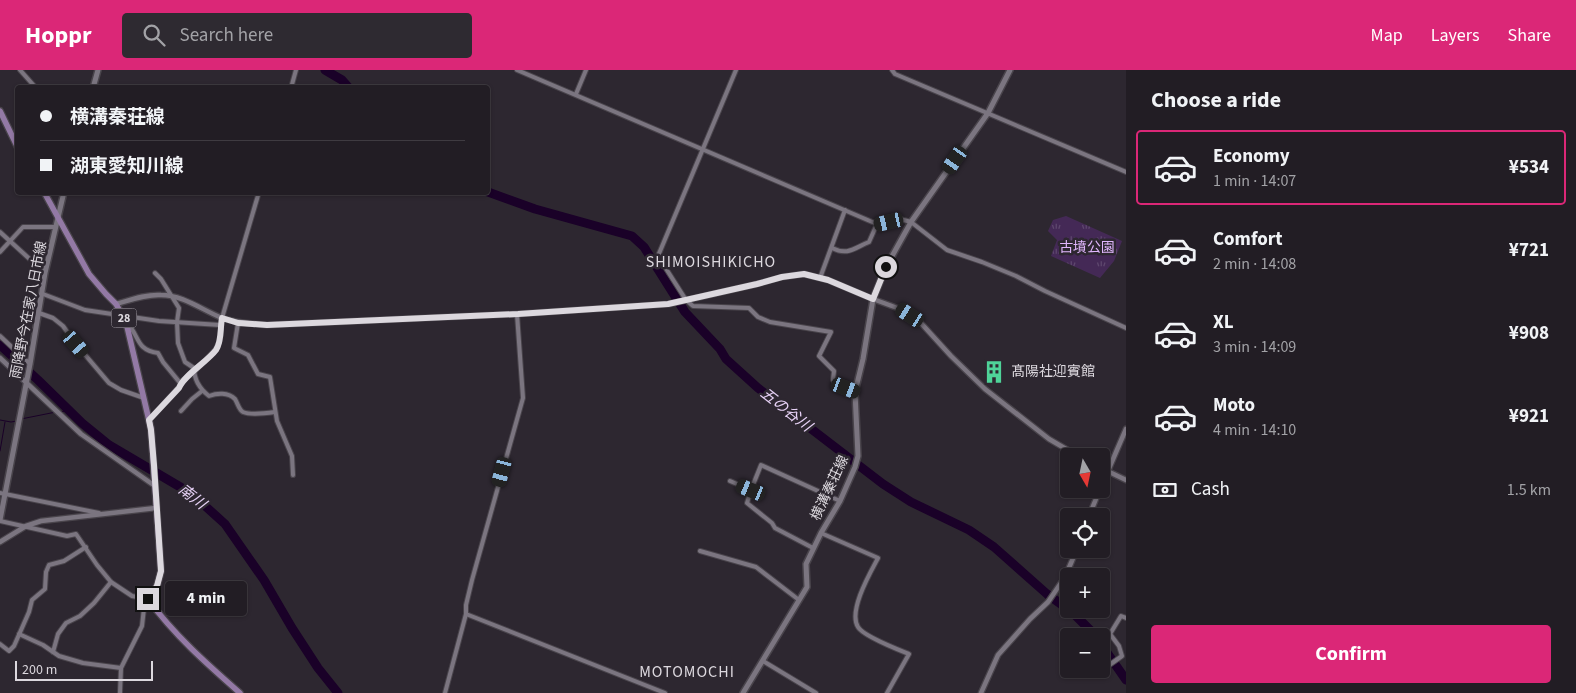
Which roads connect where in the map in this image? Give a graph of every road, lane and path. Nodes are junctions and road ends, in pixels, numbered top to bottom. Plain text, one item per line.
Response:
1 (20, 70) edge
2 (98, 70) edge
3 (296, 70) edge
4 (517, 70) edge
5 (586, 70) edge
6 (736, 70) edge
7 (892, 70) edge
8 (1010, 70) edge
9 (33, 85) edge
10 (94, 85) edge
11 (292, 85) edge
12 (576, 94) junction
13 (0, 111) edge
14 (988, 113) junction
15 (15, 142) edge
16 (703, 149) junction
17 (1126, 172) edge
18 (46, 195) edge
19 (63, 195) edge
20 (258, 195) edge
21 (845, 210) junction
22 (58, 217) junction
23 (912, 222) junction
24 (877, 224) junction
25 (56, 227) junction
26 (0, 232) edge
27 (10, 242) junction
28 (832, 248) junction
29 (0, 252) edge
30 (45, 273) junction
31 (155, 274) dead end
32 (820, 278) junction
33 (43, 294) junction
34 (172, 297) junction
35 (873, 299) junction
36 (686, 300) junction
37 (116, 304) junction
38 (39, 314) junction
39 (518, 314) junction
40 (122, 315) junction
41 (222, 318) junction
42 (126, 322) junction
43 (177, 322) junction
44 (238, 323) junction
45 (220, 326) junction
46 (1126, 328) edge
47 (0, 336) edge
48 (0, 358) edge
49 (30, 364) junction
50 (194, 372) junction
51 (27, 380) junction
52 (181, 384) junction
53 (202, 391) junction
54 (855, 392) junction
55 (144, 398) junction
56 (182, 411) dead end
57 (275, 412) junction
58 (149, 420) junction
59 (1126, 429) edge
60 (1064, 448) edge
61 (1110, 466) edge
62 (1110, 472) edge
63 (292, 475) dead end
64 (1126, 480) edge
65 (730, 481) dead end
66 (155, 483) junction
67 (751, 490) junction
68 (2, 494) edge
69 (840, 501) junction
70 (156, 508) junction
71 (99, 514) junction
72 (0, 520) edge
73 (26, 526) junction
74 (821, 533) junction
75 (0, 542) edge
76 (86, 547) junction
77 (813, 548) junction
78 (700, 551) dead end
79 (1073, 558) edge
80 (111, 582) junction
81 (148, 599) junction
82 (799, 600) junction
83 (466, 614) junction
84 (1126, 618) edge
85 (19, 634) junction
86 (1110, 634) edge
87 (1110, 634) edge
88 (0, 644) edge
89 (53, 652) junction
90 (763, 661) junction
91 (1110, 664) edge
92 (121, 668) junction
93 (120, 693) edge
94 (240, 693) edge
95 (445, 693) edge
96 (665, 693) edge
97 (743, 693) edge
98 (816, 693) edge
99 (887, 693) edge
100 (981, 693) edge

1 - 9 street
2 - 10 main road
3 - 11 street
4 - 12 street
5 - 12 street
6 - 16 street
7 - 14 street
8 - 14 main road, 横溝秦荘線
12 - 16 street
13 - 15 main road
14 - 17 street
14 - 23 main road, 横溝秦荘線
16 - 21 street
16 - 36 street
18 - 22 main road, 28
19 - 22 main road, 雨降野今在家八日市線
20 - 41 street
21 - 24 street
21 - 28 street
22 - 25 main road, 雨降野今在家八日市線
22 - 37 main road, 28
23 - 24 street
23 - 35 main road, 横溝秦荘線
23 - 46 street
24 - 28 street
25 - 27 street
25 - 30 main road, 雨降野今在家八日市線
26 - 27 street
27 - 29 street
27 - 30 street
28 - 32 street
30 - 33 main road, 雨降野今在家八日市線
31 - 34 street
32 - 35 street
32 - 36 street
33 - 38 main road, 雨降野今在家八日市線
33 - 40 street
34 - 37 street
34 - 41 street
34 - 43 street
35 - 54 main road, 横溝秦荘線
35 - 60 street
36 - 39 street
36 - 54 street
37 - 40 main road, 28
38 - 49 main road, 雨降野今在家八日市線
38 - 55 street
39 - 44 street
39 - 83 street
40 - 42 main road, 28
40 - 43 street
41 - 44 street
41 - 45 street
42 - 52 street
42 - 55 main road, 28
43 - 45 street
43 - 50 street
44 - 57 street
45 - 50 street
47 - 49 street
48 - 51 street
49 - 51 main road, 雨降野今在家八日市線
50 - 52 street
50 - 53 street
51 - 66 street
51 - 68 main road, 雨降野今在家八日市線
52 - 58 street
53 - 56 street
53 - 57 street
54 - 69 main road, 横溝秦荘線
55 - 58 main road, 28
57 - 63 street
58 - 66 main road, 28
59 - 61 street
62 - 64 street
65 - 67 street
66 - 70 main road, 28
67 - 69 street
67 - 77 street
68 - 71 street
68 - 72 main road, 雨降野今在家八日市線
69 - 74 main road, 横溝秦荘線
70 - 71 street
70 - 81 main road, 28
71 - 73 street
72 - 73 street
73 - 75 street
73 - 76 street
74 - 77 main road, 横溝秦荘線
74 - 99 street
76 - 80 street
76 - 85 street
77 - 82 main road, 横溝秦荘線
78 - 82 street
79 - 100 street
80 - 81 street
80 - 89 street
81 - 92 street
81 - 94 main road
82 - 90 main road, 横溝秦荘線
83 - 95 street
83 - 96 street
84 - 86 street
85 - 88 street
85 - 89 street
87 - 91 street
89 - 92 street
90 - 97 main road, 横溝秦荘線
90 - 98 street
92 - 93 street

